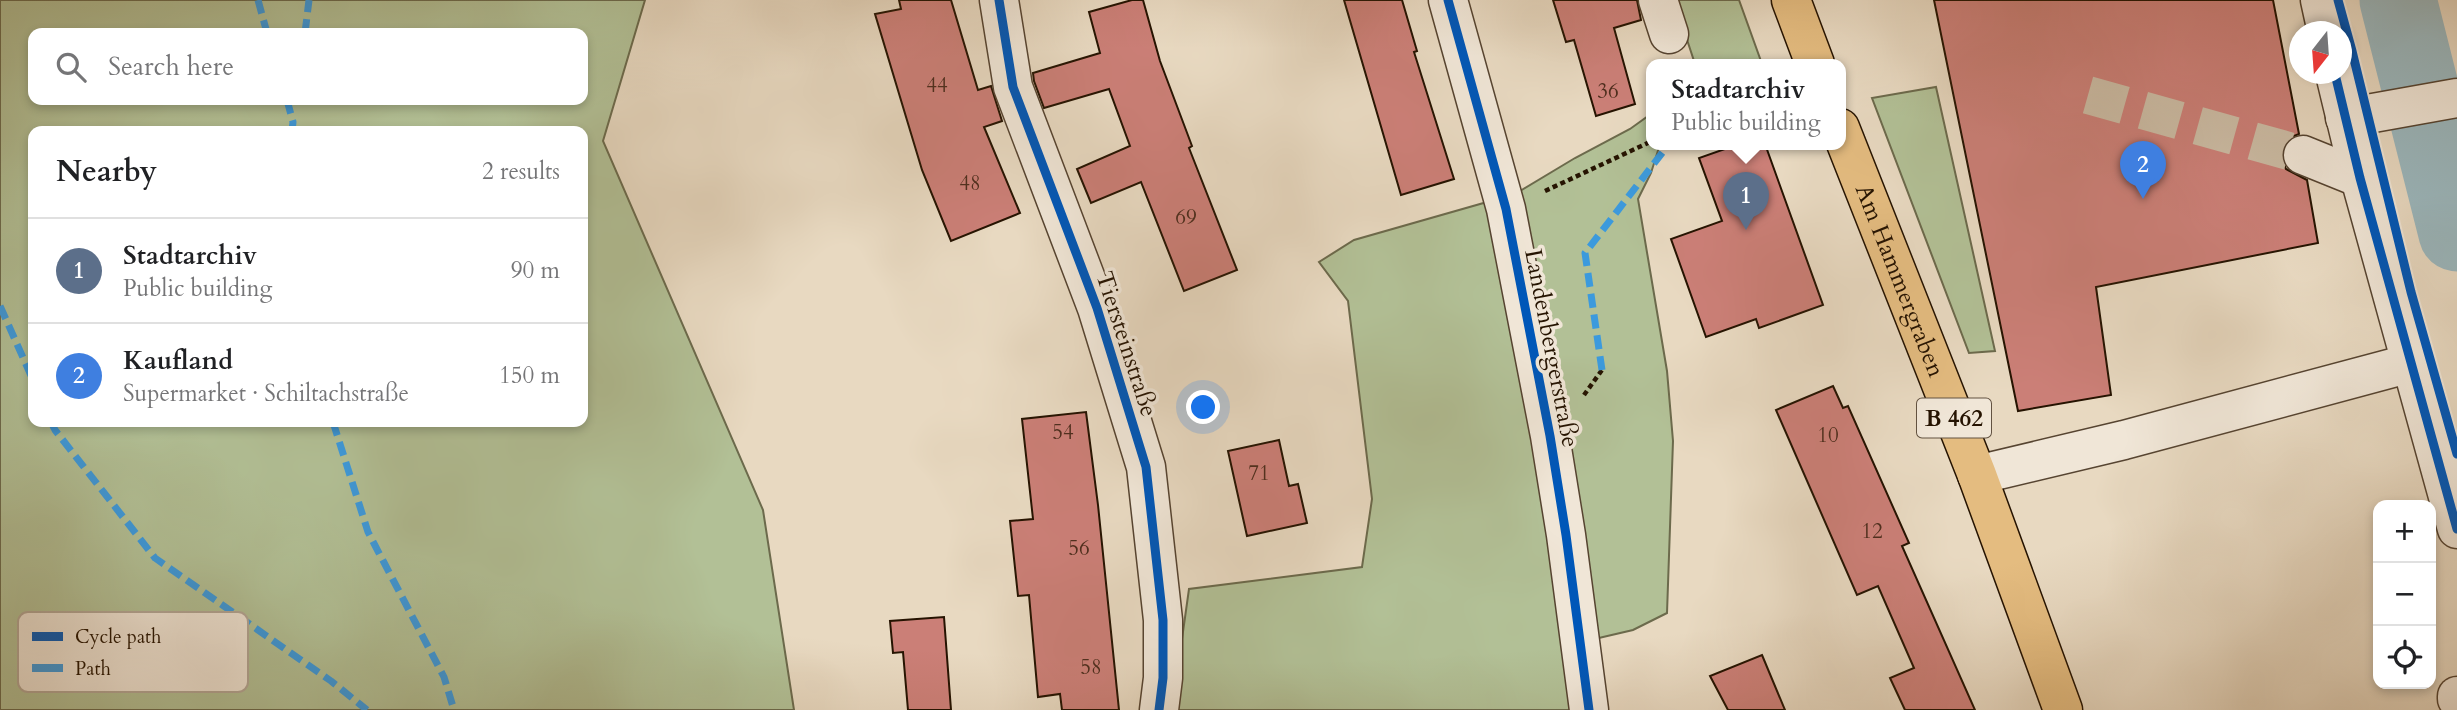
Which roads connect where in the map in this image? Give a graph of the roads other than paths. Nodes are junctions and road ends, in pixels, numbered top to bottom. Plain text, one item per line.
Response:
1 (999, 0) edge
2 (1448, 0) edge
3 (1790, 0) edge
4 (2320, 0) edge
5 (2325, 21) edge
6 (1813, 59) edge
7 (2337, 84) edge
8 (2455, 99) edge
9 (2345, 118) junction
10 (1846, 143) edge
11 (2303, 155) tunnel mouth
12 (2360, 178) junction
13 (2411, 363) junction
14 (1977, 475) junction
15 (2457, 529) edge
16 (1158, 710) edge
17 (1589, 710) edge
18 (2063, 710) edge

1 - 16 street, Tiersteinstraße
2 - 17 street, Landenbergerstraße
3 - 6 main road
4 - 5 street
7 - 9 street
8 - 9 street
9 - 12 street
10 - 14 main road, Am Hammergraben / B 462
11 - 12 street
12 - 13 street
13 - 14 street
13 - 15 street
14 - 18 main road, Am Hammergraben / B 462

